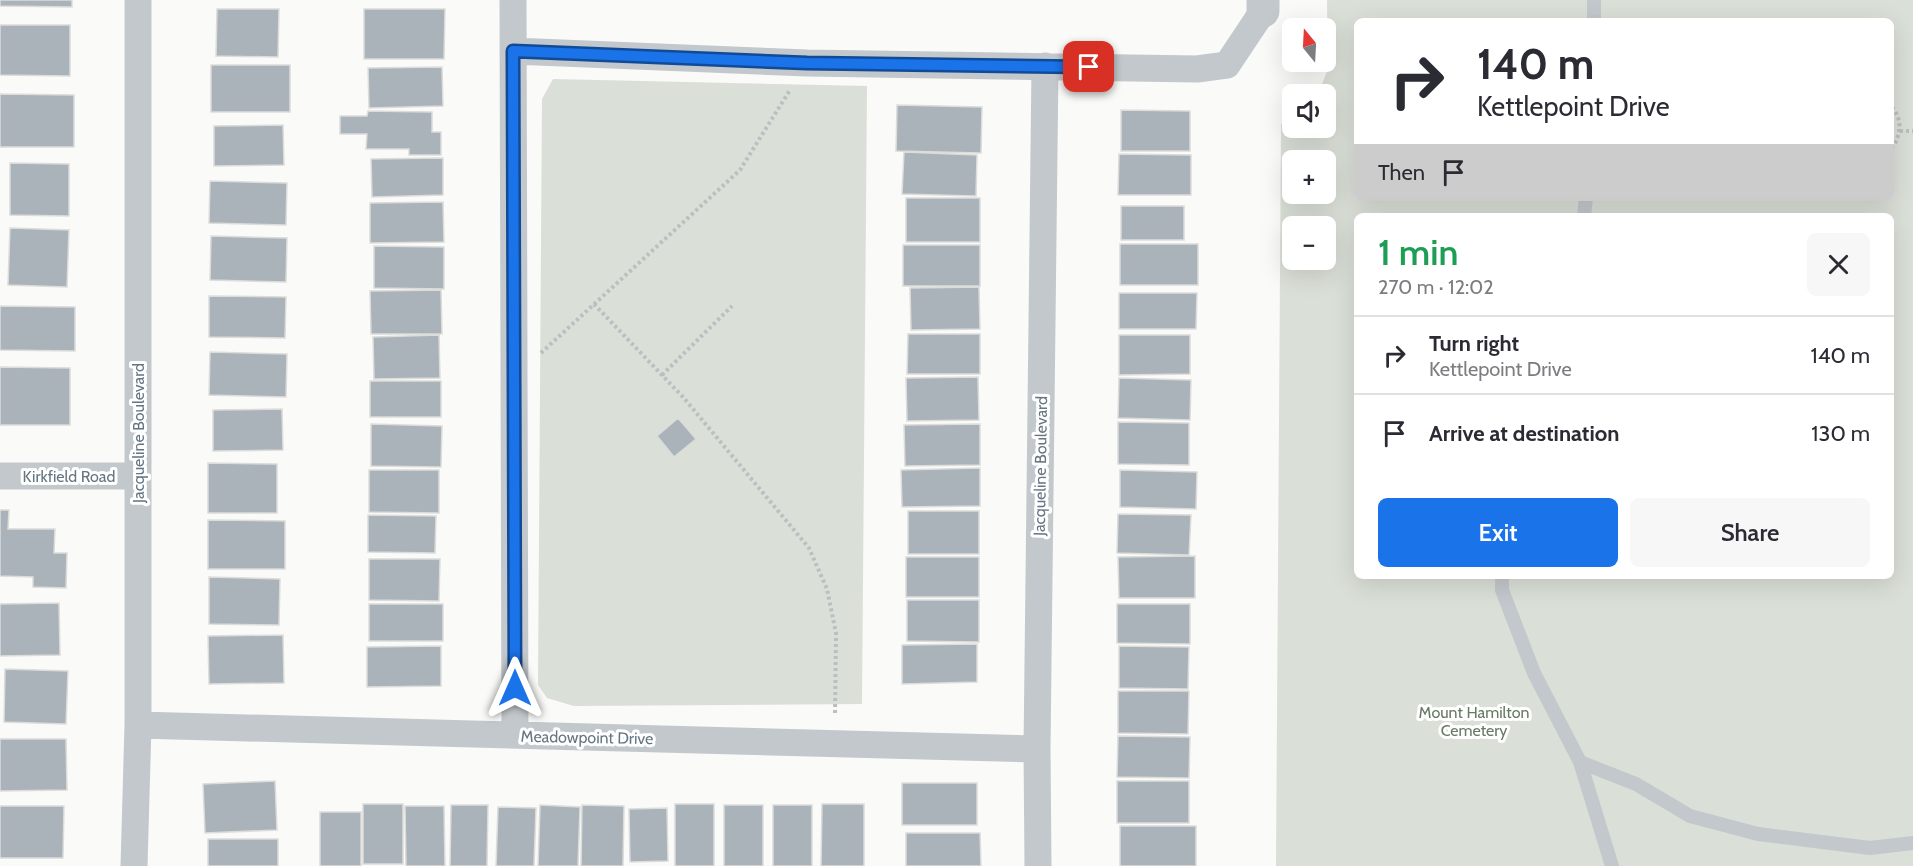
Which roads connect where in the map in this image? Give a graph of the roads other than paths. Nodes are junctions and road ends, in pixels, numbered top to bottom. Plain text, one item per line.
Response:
1 (138, 0) edge
2 (513, 0) edge
3 (1594, 0) edge
4 (1263, 5) edge
5 (1594, 18) edge
6 (513, 51) junction
7 (1045, 66) junction
8 (0, 476) edge
9 (138, 476) junction
10 (1502, 579) edge
11 (138, 725) junction
12 (515, 735) junction
13 (1037, 748) junction
14 (1580, 762) junction
15 (1913, 843) edge
16 (134, 866) edge
17 (1038, 866) edge
18 (1612, 866) edge

1 - 9 street, Jacqueline Boulevard
2 - 6 street
3 - 5 lane
4 - 7 street
6 - 7 street
6 - 12 street
7 - 13 street, Jacqueline Boulevard
8 - 9 street, Kirkfield Road
9 - 11 street, Jacqueline Boulevard
10 - 14 lane
11 - 12 street, Meadowpoint Drive
11 - 16 street, Jacqueline Boulevard
12 - 13 street, Meadowpoint Drive
13 - 17 street, Jacqueline Boulevard
14 - 15 lane
14 - 18 lane

